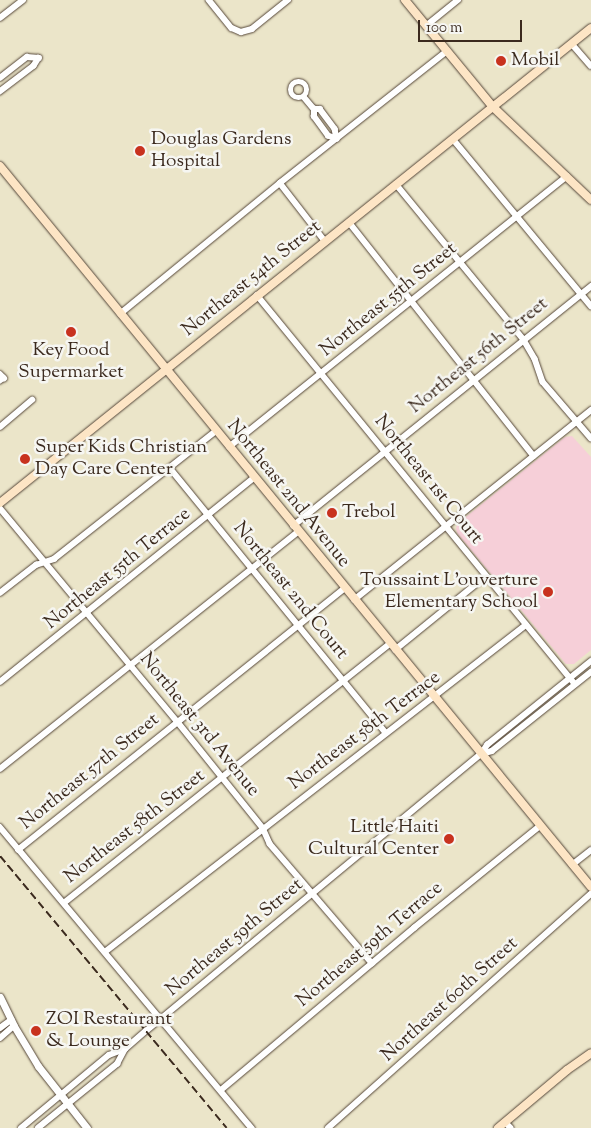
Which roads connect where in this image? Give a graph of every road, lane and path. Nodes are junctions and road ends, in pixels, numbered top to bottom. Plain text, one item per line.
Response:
1 (24, 0) edge
2 (209, 0) edge
3 (288, 0) edge
4 (405, 0) edge
5 (458, 0) edge
6 (0, 18) edge
7 (426, 26) junction
8 (591, 28) edge
9 (572, 44) junction
10 (447, 51) junction
11 (591, 66) edge
12 (14, 67) junction
13 (21, 75) junction
14 (0, 78) edge
15 (0, 92) edge
16 (304, 97) dead end
17 (493, 107) junction
18 (314, 109) junction
19 (337, 139) junction
20 (453, 139) junction
21 (0, 166) edge
22 (567, 176) junction
23 (280, 183) junction
24 (396, 184) junction
25 (591, 200) edge
26 (518, 216) junction
27 (349, 222) junction
28 (325, 242) junction
29 (460, 261) junction
30 (591, 286) edge
31 (581, 294) junction
32 (258, 295) junction
33 (411, 302) junction
34 (591, 306) edge
35 (120, 314) junction
36 (524, 340) junction
37 (165, 369) junction
38 (322, 373) junction
39 (475, 380) junction
40 (32, 400) dead end
41 (591, 410) edge
42 (577, 421) junction
43 (0, 427) edge
44 (216, 431) junction
45 (591, 438) edge
46 (229, 447) junction
47 (384, 452) junction
48 (534, 456) junction
49 (170, 468) junction
50 (254, 478) junction
51 (0, 503) edge
52 (0, 508) edge
53 (208, 515) junction
54 (448, 527) junction
55 (296, 529) junction
56 (45, 561) junction
57 (253, 568) junction
58 (486, 576) junction
59 (345, 588) junction
60 (0, 593) edge
61 (354, 600) junction
62 (88, 613) junction
63 (526, 625) junction
64 (298, 626) junction
65 (393, 647) junction
66 (591, 661) edge
67 (131, 665) junction
68 (591, 672) edge
69 (570, 678) junction
70 (344, 681) junction
71 (0, 682) edge
72 (575, 684) junction
73 (434, 697) junction
74 (177, 721) junction
75 (386, 733) junction
76 (481, 754) junction
77 (0, 769) edge
78 (222, 777) junction
79 (540, 826) junction
80 (0, 828) edge
81 (263, 828) junction
82 (18, 850) junction
83 (591, 850) edge
84 (572, 865) junction
85 (591, 887) edge
86 (313, 892) junction
87 (591, 894) edge
88 (64, 904) junction
89 (105, 952) junction
90 (372, 963) junction
91 (0, 997) edge
92 (161, 1019) junction
93 (12, 1023) junction
94 (0, 1028) edge
95 (0, 1038) edge
96 (125, 1049) junction
97 (591, 1053) edge
98 (221, 1090) junction
99 (60, 1095) junction
100 (68, 1104) junction
101 (508, 1125) edge
102 (21, 1128) edge
103 (38, 1128) edge
104 (88, 1128) edge
105 (252, 1128) edge
106 (328, 1128) edge
107 (498, 1128) edge

1 - 6 street
2 - 3 street
4 - 7 main road
5 - 7 street
7 - 10 main road
8 - 9 main road, Northeast 54th Street
9 - 11 street
9 - 17 main road, Northeast 54th Street
10 - 17 main road
10 - 19 street
12 - 13 street
12 - 13 street
12 - 14 street
13 - 15 street
16 - 18 street
17 - 20 main road, Northeast 54th Street
17 - 22 main road
18 - 19 street
18 - 19 street
19 - 23 street
20 - 24 main road, Northeast 54th Street
20 - 26 street
21 - 35 main road, Northeast 2nd Avenue
22 - 25 main road
22 - 26 street, Northeast 55th Street
23 - 28 street
23 - 35 street
24 - 27 main road, Northeast 54th Street
24 - 29 street
26 - 29 street, Northeast 55th Street
26 - 31 street
27 - 28 main road, Northeast 54th Street
27 - 33 street
28 - 32 main road, Northeast 54th Street
29 - 33 street, Northeast 55th Street
29 - 36 street
30 - 31 street, Northeast 56th Street
31 - 34 street
31 - 36 street, Northeast 56th Street
32 - 37 main road, Northeast 54th Street
32 - 38 street, Northeast 1st Court
33 - 38 street, Northeast 55th Street
33 - 39 street
35 - 37 main road, Northeast 2nd Avenue
36 - 39 street, Northeast 56th Street
36 - 42 street
37 - 44 main road, Northeast 2nd Avenue
37 - 51 main road, Northeast 54th Street
38 - 46 street, Northeast 55th Street
38 - 47 street, Northeast 1st Court
39 - 47 street, Northeast 56th Street
39 - 48 street
40 - 43 street
41 - 42 street
42 - 45 street
42 - 48 street
44 - 46 main road, Northeast 2nd Avenue
44 - 49 street
46 - 50 main road, Northeast 2nd Avenue
47 - 54 street, Northeast 1st Court
47 - 55 street, Northeast 56th Street
48 - 54 street
49 - 53 street, Northeast 2nd Court
49 - 56 street
50 - 53 street, Northeast 55th Terrace
50 - 55 main road, Northeast 2nd Avenue
52 - 56 street, Northeast 3rd Avenue
53 - 57 street, Northeast 2nd Court
53 - 62 street, Northeast 55th Terrace
54 - 58 street, Northeast 1st Court
54 - 61 street
55 - 57 street, Northeast 56th Street
55 - 59 main road, Northeast 2nd Avenue
56 - 60 street
56 - 62 street, Northeast 3rd Avenue
57 - 64 street, Northeast 2nd Court
57 - 67 street, Northeast 56th Street
58 - 63 street, Northeast 1st Court
58 - 65 street, Northeast 58th Street
59 - 61 main road, Northeast 2nd Avenue
59 - 64 street, Northeast 57th Street
61 - 65 main road, Northeast 2nd Avenue
62 - 67 street, Northeast 3rd Avenue
62 - 71 street, Northeast 55th Terrace
63 - 69 street, Northeast 1st Court
63 - 73 street, Northeast 58th Terrace
64 - 70 street, Northeast 2nd Court
64 - 74 street, Northeast 57th Street
65 - 70 street, Northeast 58th Street
65 - 73 main road, Northeast 2nd Avenue
66 - 69 street, Northeast 59th Street
67 - 74 street, Northeast 3rd Avenue
67 - 77 street, Northeast 56th Street
68 - 72 street, Northeast 59th Street
69 - 72 street, Northeast 1st Court
69 - 76 street, Northeast 59th Street
70 - 75 street, Northeast 2nd Court
70 - 78 street, Northeast 58th Street
72 - 76 street, Northeast 59th Street
73 - 75 street, Northeast 58th Terrace
73 - 76 main road, Northeast 2nd Avenue
74 - 78 street, Northeast 3rd Avenue
74 - 82 street, Northeast 57th Street
75 - 81 street, Northeast 58th Terrace
76 - 79 main road, Northeast 2nd Avenue
76 - 86 street, Northeast 59th Street
78 - 81 street, Northeast 3rd Avenue
78 - 88 street, Northeast 58th Street
79 - 84 main road, Northeast 2nd Avenue
79 - 90 street, Northeast 59th Terrace
80 - 82 street
81 - 86 street, Northeast 3rd Avenue
81 - 89 street, Northeast 58th Terrace
82 - 88 street
83 - 84 street
84 - 85 main road, Northeast 2nd Avenue
86 - 90 street, Northeast 3rd Avenue
86 - 92 street, Northeast 59th Street
87 - 106 street, Northeast 60th Street
88 - 89 street
89 - 92 street
90 - 98 street, Northeast 59th Terrace
91 - 93 street
92 - 96 street, Northeast 59th Street
92 - 98 street
93 - 94 street
93 - 95 street
93 - 99 street
96 - 99 street, Northeast 59th Street
96 - 100 street, Northeast 59th Street
97 - 101 main road
98 - 105 street
99 - 100 street
99 - 102 street, Northeast 59th Street
100 - 103 street, Northeast 59th Street
100 - 104 street
101 - 107 main road

